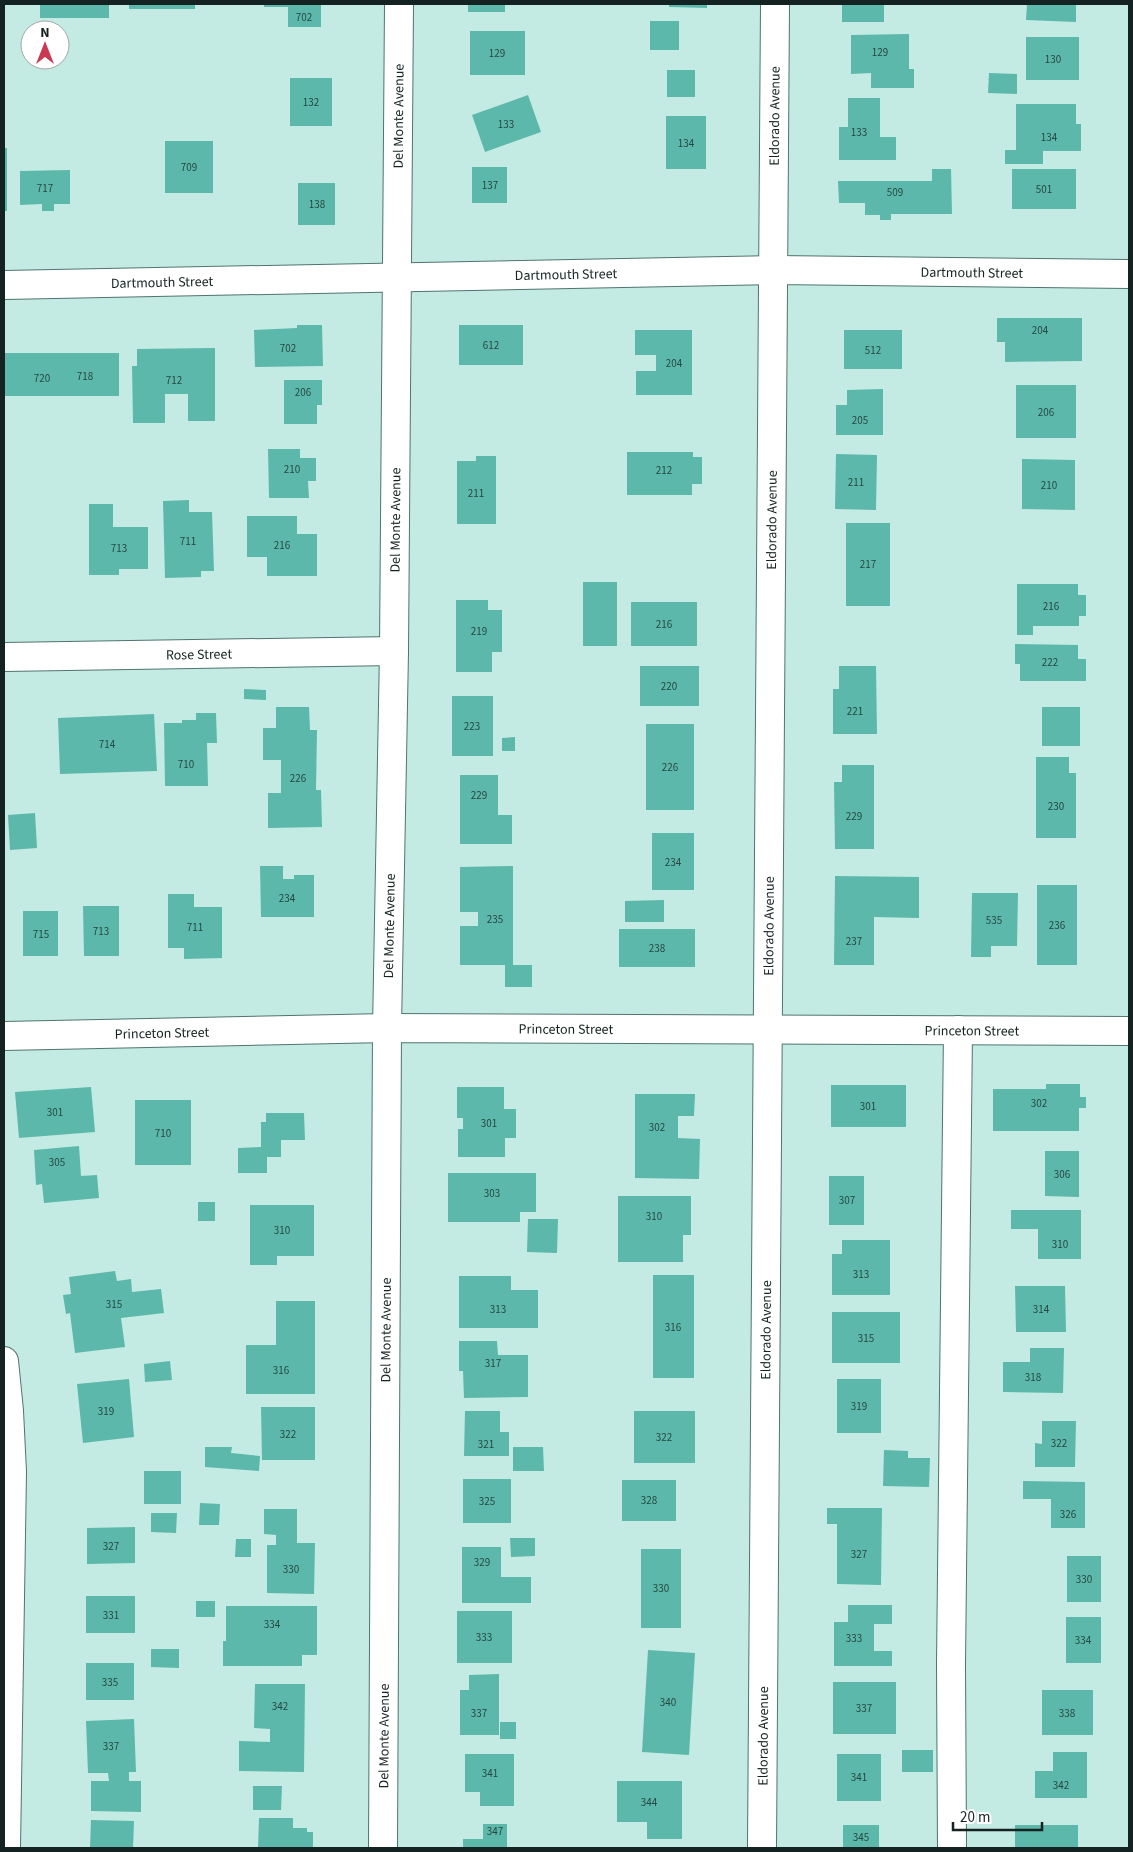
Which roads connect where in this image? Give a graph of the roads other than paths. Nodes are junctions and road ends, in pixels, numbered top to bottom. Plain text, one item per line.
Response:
1 (399, 4) edge
2 (775, 4) edge
3 (774, 270) junction
4 (1129, 274) edge
5 (397, 277) junction
6 (4, 285) edge
7 (394, 651) junction
8 (4, 657) edge
9 (387, 1028) junction
10 (768, 1029) junction
11 (958, 1030) junction
12 (1129, 1031) edge
13 (4, 1036) edge
14 (4, 1362) edge
15 (6, 1848) edge
16 (383, 1848) edge
17 (762, 1848) edge
18 (952, 1848) edge

1 - 5 street, Del Monte Avenue
2 - 3 street, Eldorado Avenue
3 - 4 street, Dartmouth Street
3 - 5 street, Dartmouth Street
3 - 10 street, Eldorado Avenue
5 - 6 street, Dartmouth Street
5 - 7 street, Del Monte Avenue
7 - 8 street, Rose Street
7 - 9 street, Del Monte Avenue
9 - 10 street, Princeton Street
9 - 13 street, Princeton Street
9 - 16 street, Del Monte Avenue
10 - 11 street, Princeton Street
10 - 17 street, Eldorado Avenue
11 - 12 street, Princeton Street
11 - 18 street
14 - 15 street

